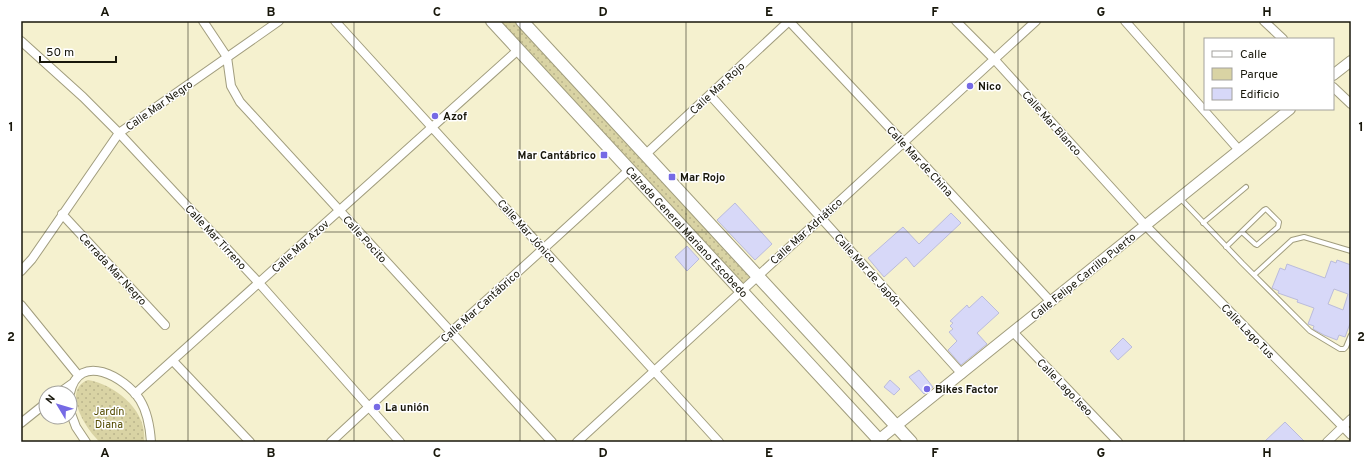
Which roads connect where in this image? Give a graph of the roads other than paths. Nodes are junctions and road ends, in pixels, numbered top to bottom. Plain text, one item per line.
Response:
1 (203, 21) edge
2 (279, 21) edge
3 (335, 21) edge
4 (492, 21) edge
5 (522, 21) edge
6 (789, 21) edge
7 (956, 21) edge
8 (1036, 21) edge
9 (1125, 21) edge
10 (1264, 21) edge
11 (1282, 38) edge
12 (21, 41) edge
13 (518, 50) junction
14 (227, 57) junction
15 (994, 59) junction
16 (1351, 61) edge
17 (1334, 74) edge
18 (1334, 88) edge
19 (710, 95) junction
20 (1351, 104) edge
21 (1289, 110) edge
22 (432, 127) junction
23 (119, 133) junction
24 (903, 142) junction
25 (1239, 150) junction
26 (646, 154) junction
27 (630, 170) junction
28 (1246, 187) dead end
29 (1180, 198) junction
30 (340, 211) junction
31 (62, 214) junction
32 (821, 218) junction
33 (1203, 223) junction
34 (1146, 226) junction
35 (1242, 232) junction
36 (1226, 247) junction
37 (544, 250) junction
38 (1351, 251) edge
39 (21, 271) edge
40 (1254, 275) junction
41 (758, 276) junction
42 (259, 283) junction
43 (741, 291) junction
44 (1051, 302) junction
45 (21, 305) edge
46 (165, 325) dead end
47 (451, 332) junction
48 (1013, 332) junction
49 (1351, 335) edge
50 (173, 361) junction
51 (654, 371) junction
52 (962, 374) junction
53 (78, 375) junction
54 (73, 383) joint
55 (70, 385) edge
56 (135, 394) junction
57 (368, 407) junction
58 (38, 409) edge
59 (1351, 419) edge
60 (21, 422) edge
61 (75, 425) edge
62 (896, 426) junction
63 (1343, 427) junction
64 (1351, 435) edge
65 (879, 441) edge
66 (86, 442) edge
67 (151, 442) edge
68 (250, 442) edge
69 (331, 442) edge
70 (400, 442) edge
71 (552, 442) edge
72 (577, 442) edge
73 (719, 442) edge
74 (911, 442) edge
75 (1118, 442) edge
76 (1327, 442) edge

1 - 14 street, Calle Pocito
2 - 14 street, Calle Mar Negro
3 - 22 street, Calle Mar Jónico
4 - 13 main road, Calzada General Mariano Escobedo
5 - 26 main road, Calzada General Mariano Escobedo
6 - 19 street, Calle Mar Rojo
6 - 24 street, Calle Mar de China
7 - 15 street, Calle Mar Blanco
8 - 15 street, Calle Mar Adriático
9 - 25 street
10 - 11 street
12 - 23 street, Calle Mar Tirreno
13 - 22 street, Calle Mar Azov
13 - 27 main road, Calzada General Mariano Escobedo
14 - 23 street, Calle Mar Negro
14 - 30 street, Calle Pocito
15 - 24 street, Calle Mar Adriático
15 - 34 street, Calle Mar Blanco
16 - 17 street
18 - 20 street
19 - 26 street, Calle Mar Rojo
19 - 32 street, Calle Mar de Japón
21 - 25 street, Calle Felipe Carrillo Puerto
22 - 30 street, Calle Mar Azov
22 - 37 street, Calle Mar Jónico
23 - 31 street, Calle Mar Negro
23 - 42 street, Calle Mar Tirreno
24 - 32 street, Calle Mar Adriático
24 - 44 street, Calle Mar de China
25 - 29 street, Calle Felipe Carrillo Puerto
26 - 41 main road, Calzada General Mariano Escobedo
27 - 37 street, Calle Mar Cantábrico
27 - 43 main road, Calzada General Mariano Escobedo
28 - 33 lane
29 - 33 lane
29 - 34 street, Calle Felipe Carrillo Puerto
30 - 42 street, Calle Mar Azov
30 - 47 street, Calle Pocito
31 - 39 street, Calle Mar Negro
31 - 46 street, Cerrada Mar Negro
32 - 41 street, Calle Mar Adriático
32 - 52 street, Calle Mar de Japón
33 - 36 lane
34 - 44 street, Calle Felipe Carrillo Puerto
34 - 63 street, Calle Lago Tus
35 - 35 lane
35 - 36 lane
36 - 40 lane
37 - 47 street, Calle Mar Cantábrico
37 - 51 street, Calle Mar Jónico
38 - 40 lane
40 - 49 lane
41 - 43 street, Calle Mar Adriático
41 - 62 main road, Calzada General Mariano Escobedo
42 - 50 street, Calle Mar Azov
42 - 57 street, Calle Mar Tirreno
43 - 51 street, Calle Mar Adriático
43 - 65 main road, Calzada General Mariano Escobedo
44 - 48 street, Calle Felipe Carrillo Puerto
45 - 53 street
47 - 57 street, Calle Mar Cantábrico
47 - 71 street, Calle Pocito
48 - 52 street, Calle Felipe Carrillo Puerto
48 - 75 street, Calle Lago Iseo
50 - 56 street, Calle Mar Azov
50 - 68 street
51 - 72 street, Calle Mar Adriático
51 - 73 street, Calle Mar Jónico
52 - 62 street, Calle Felipe Carrillo Puerto
53 - 54 street
53 - 56 street
54 - 55 street
56 - 67 street
57 - 69 street, Calle Mar Cantábrico
57 - 70 street, Calle Mar Tirreno
58 - 60 street
59 - 63 street
61 - 66 street
62 - 65 street, Calle Felipe Carrillo Puerto
62 - 74 main road, Calzada General Mariano Escobedo
63 - 64 street, Calle Lago Tus
63 - 76 street

